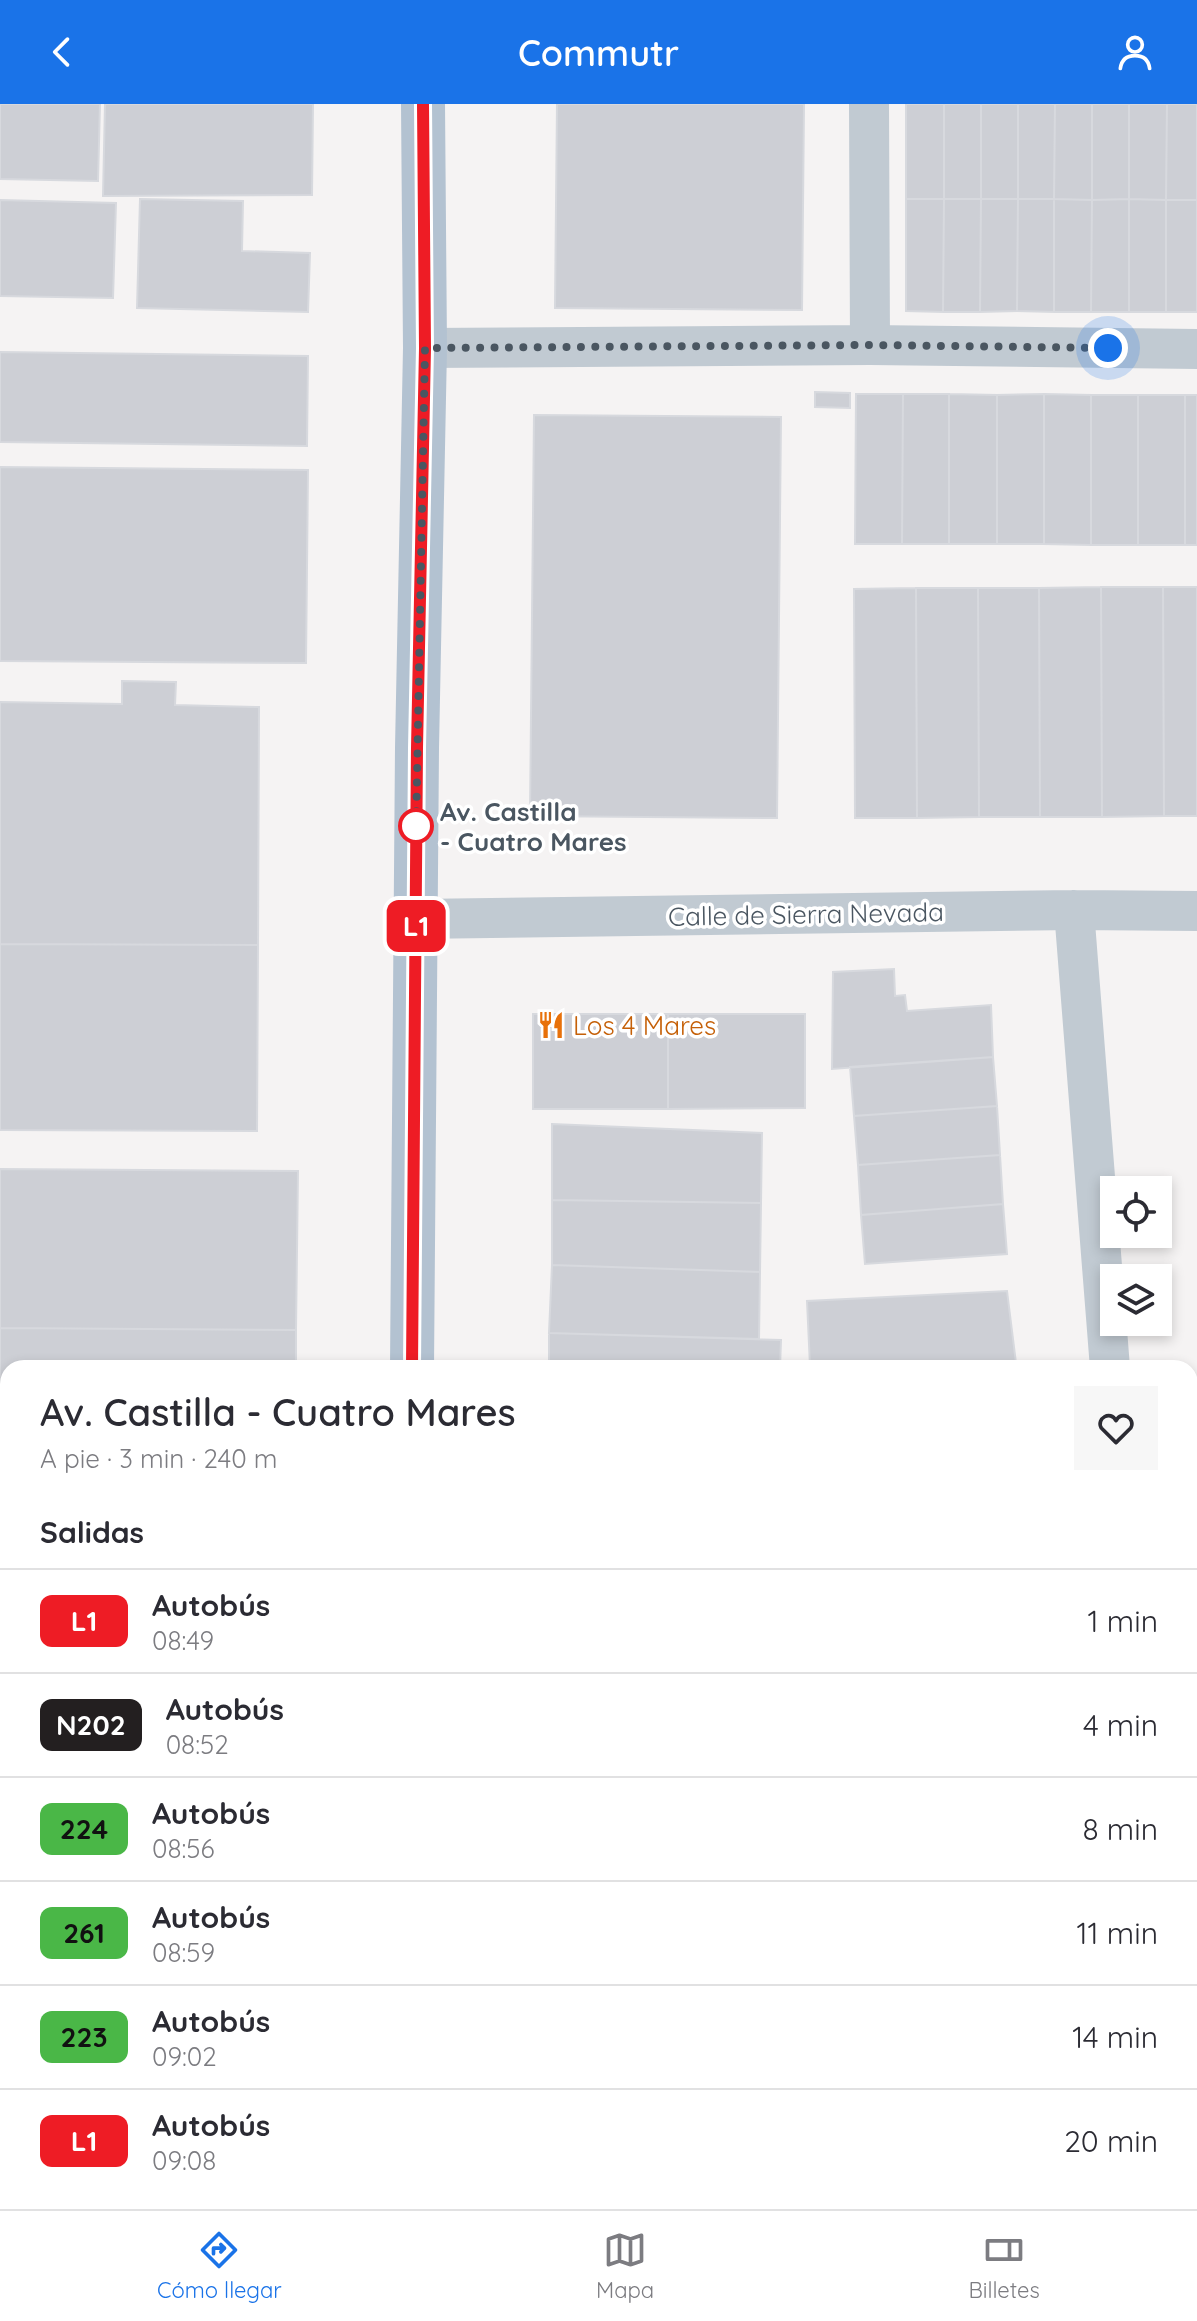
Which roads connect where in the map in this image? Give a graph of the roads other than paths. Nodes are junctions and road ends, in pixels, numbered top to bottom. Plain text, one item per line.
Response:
1 (423, 104) edge
2 (869, 104) edge
3 (870, 345) junction
4 (425, 348) junction
5 (1197, 349) edge
6 (1074, 910) junction
7 (1197, 911) edge
8 (416, 919) junction
9 (412, 1360) edge
10 (1109, 1360) edge

1 - 4 main road
2 - 3 street
3 - 4 street
3 - 5 street
4 - 8 main road
6 - 7 street, Calle de Sierra Nevada
6 - 8 street, Calle de Sierra Nevada
6 - 10 street
8 - 9 main road

